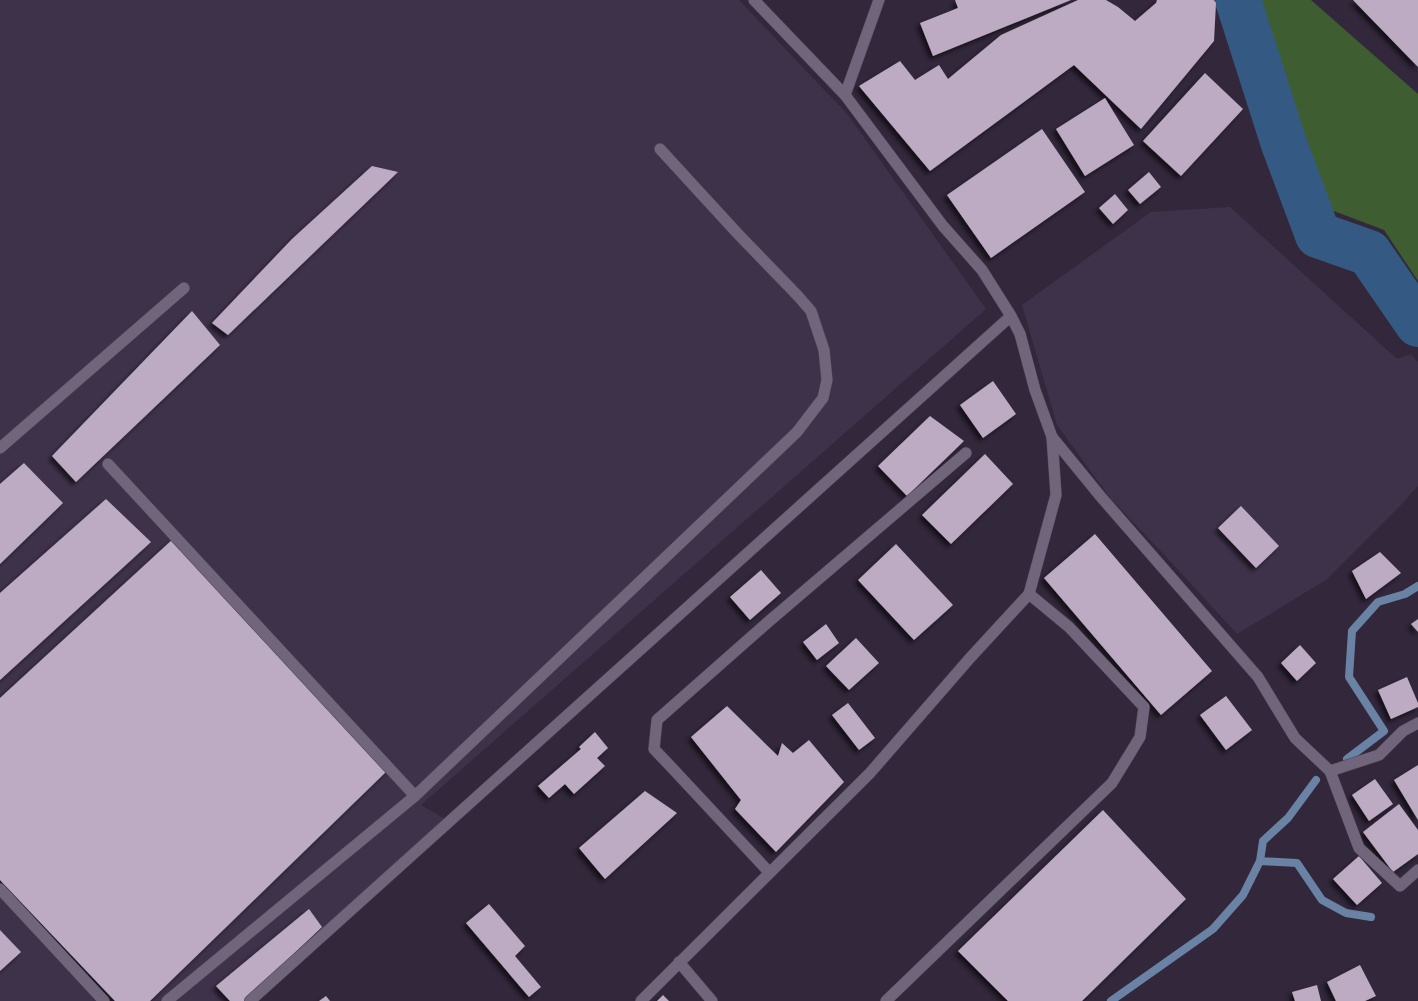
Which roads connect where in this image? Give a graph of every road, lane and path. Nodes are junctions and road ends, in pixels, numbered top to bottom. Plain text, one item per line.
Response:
1 (754, 0) edge
2 (879, 0) edge
3 (845, 96) junction
4 (660, 149) dead end
5 (184, 288) dead end
6 (1011, 316) junction
7 (1052, 437) junction
8 (0, 448) edge
9 (966, 453) dead end
10 (108, 464) dead end
11 (1029, 594) junction
12 (1418, 723) edge
13 (1330, 771) junction
14 (415, 796) junction
15 (1418, 870) edge
16 (769, 872) junction
17 (0, 889) edge
18 (679, 962) junction
19 (104, 1001) edge
20 (167, 1001) edge
21 (250, 1001) edge
22 (641, 1001) edge
23 (712, 1001) edge
24 (886, 1001) edge

1 - 3 street
2 - 3 street
3 - 6 street
4 - 14 street
5 - 8 street
6 - 7 street
6 - 21 street
7 - 11 street
7 - 13 street
9 - 16 street
10 - 14 street
11 - 16 street
11 - 24 street
12 - 13 street
13 - 15 street
14 - 20 street
16 - 18 street
17 - 19 street
18 - 22 street
18 - 23 street

